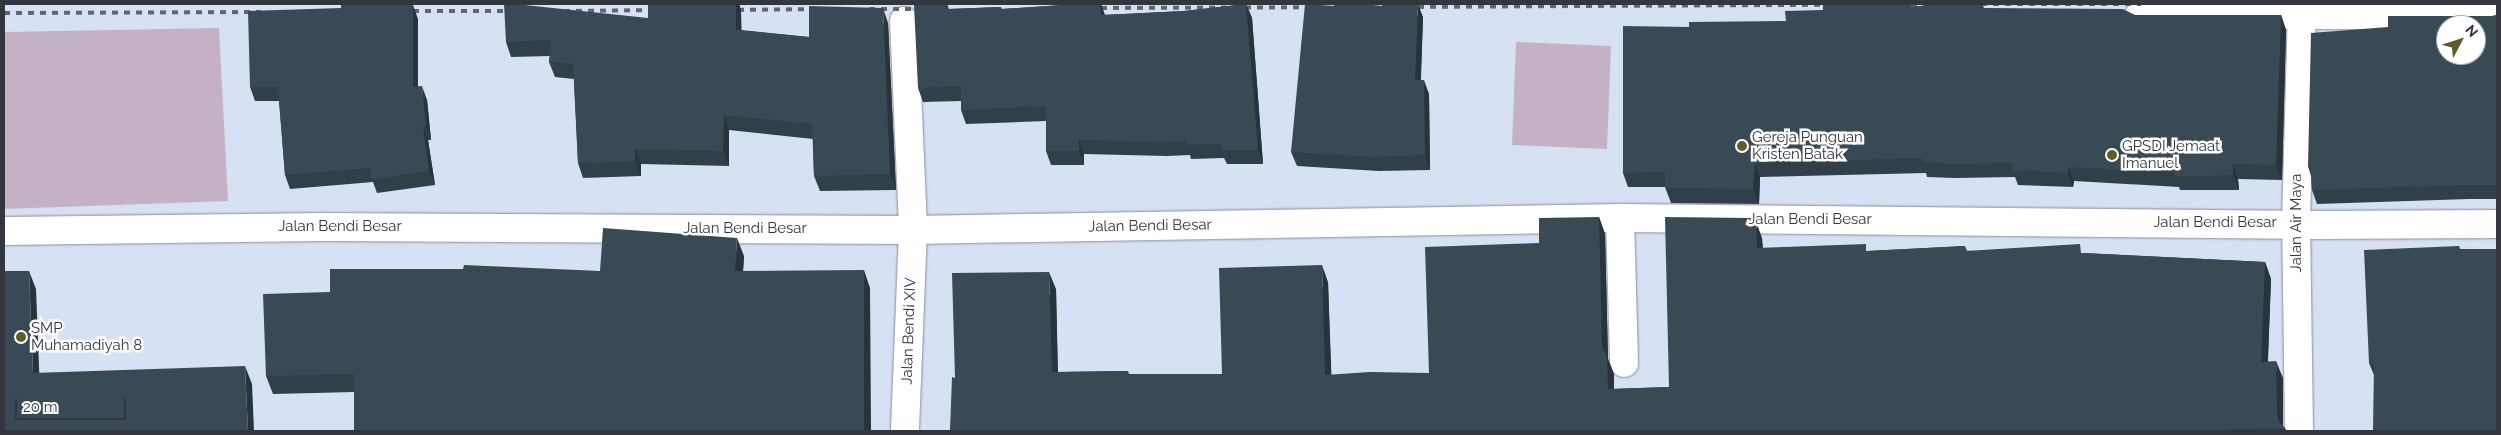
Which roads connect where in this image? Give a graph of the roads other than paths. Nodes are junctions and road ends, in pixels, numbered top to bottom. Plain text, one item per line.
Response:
1 (2140, 14) edge
2 (2302, 14) junction
3 (2497, 15) edge
4 (904, 21) dead end
5 (1620, 218) junction
6 (2296, 224) junction
7 (2497, 224) edge
8 (4, 230) edge
9 (913, 230) junction
10 (1624, 363) dead end
11 (905, 431) edge
12 (2299, 431) edge

1 - 2 street
2 - 3 street
2 - 6 street, Jalan Air Maya
4 - 9 street, Jalan Bendi XIV
5 - 6 street, Jalan Bendi Besar
5 - 9 street, Jalan Bendi Besar
5 - 10 street
6 - 7 street, Jalan Bendi Besar
6 - 12 street, Jalan Air Maya
8 - 9 street, Jalan Bendi Besar
9 - 11 street, Jalan Bendi XIV

